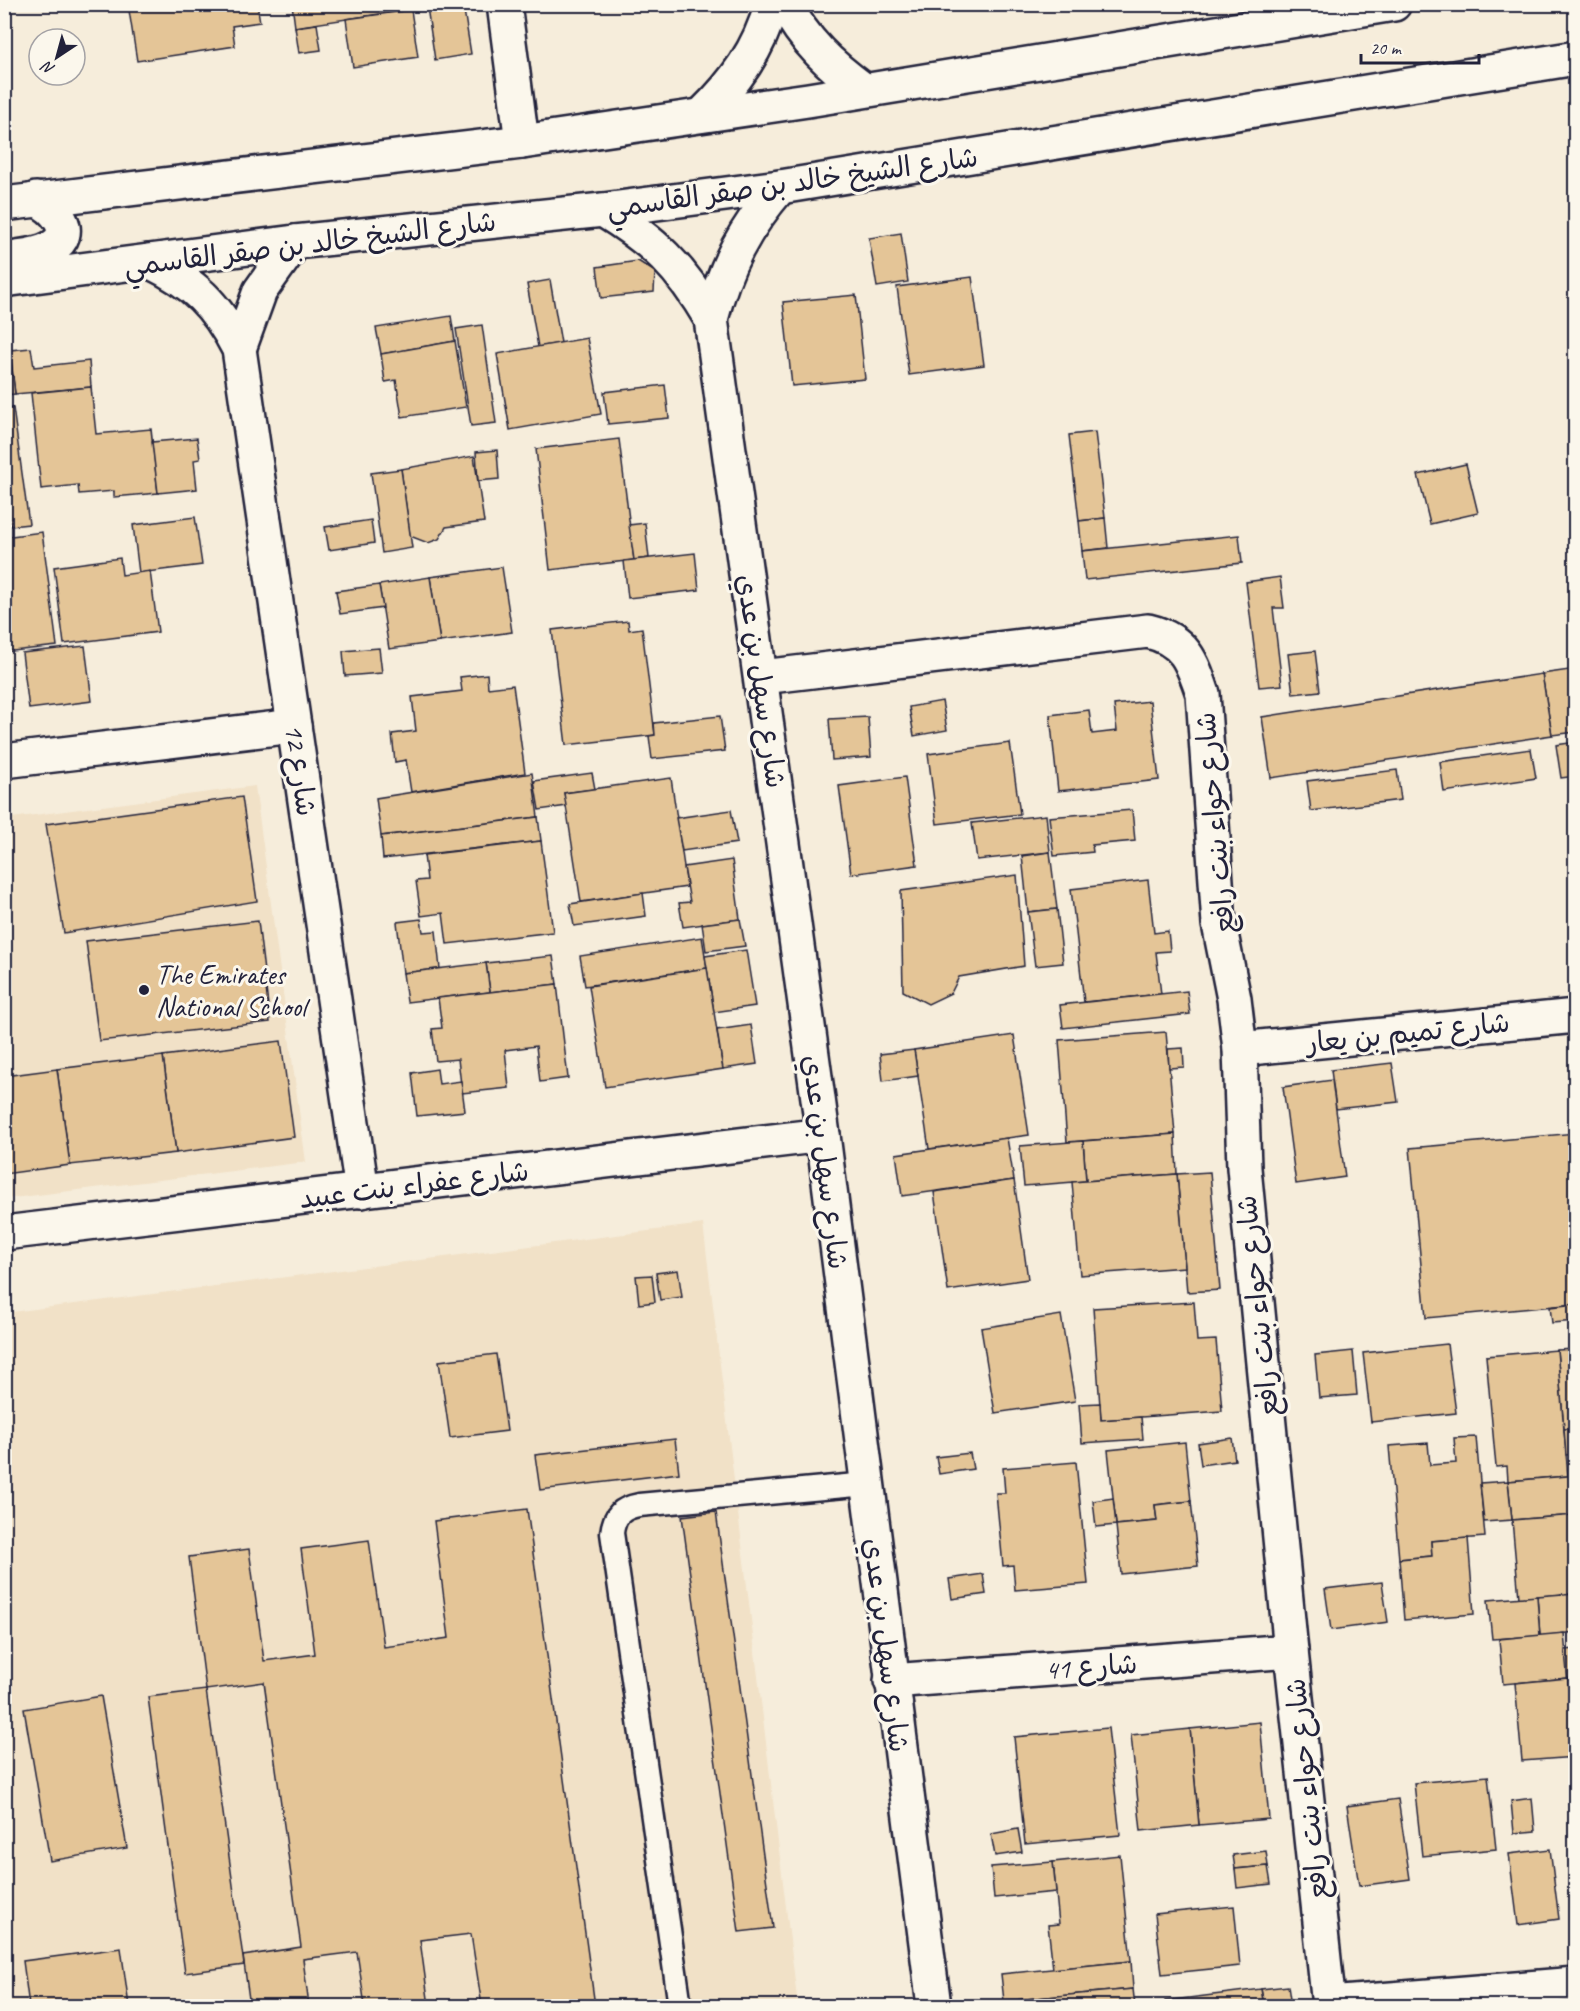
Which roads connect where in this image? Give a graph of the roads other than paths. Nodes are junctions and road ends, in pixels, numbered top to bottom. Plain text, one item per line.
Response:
1 (504, 4) edge
2 (772, 4) edge
3 (785, 4) edge
4 (1394, 4) edge
5 (1344, 9) edge
6 (1575, 58) edge
7 (864, 90) junction
8 (702, 116) junction
9 (522, 142) junction
10 (780, 187) junction
11 (36, 199) junction
12 (4, 204) edge
13 (603, 210) junction
14 (295, 243) junction
15 (4, 259) edge
16 (149, 261) junction
17 (4, 280) edge
18 (711, 319) junction
19 (239, 349) junction
20 (762, 676) junction
21 (294, 726) junction
22 (4, 761) edge
23 (1575, 1016) edge
24 (1240, 1049) junction
25 (823, 1136) junction
26 (363, 1191) junction
27 (4, 1233) edge
28 (867, 1484) junction
29 (1291, 1651) junction
30 (891, 1681) junction
31 (1575, 1984) edge
32 (1329, 2005) edge
33 (680, 2007) edge
34 (934, 2007) edge

1 - 9 street
2 - 8 street
3 - 7 street
4 - 5 street
5 - 7 street
6 - 10 street, شارع الشيخ خالد بن صقر القاسمي
7 - 8 street
8 - 9 street
9 - 11 street
10 - 13 street, شارع الشيخ خالد بن صقر القاسمي
10 - 18 street, شارع سهل بن عدي
11 - 12 street
11 - 15 street
13 - 14 street, شارع الشيخ خالد بن صقر القاسمي
13 - 18 street, شارع سهل بن عدي
14 - 16 street, شارع الشيخ خالد بن صقر القاسمي
14 - 19 street, شارع 12
16 - 17 street, شارع الشيخ خالد بن صقر القاسمي
16 - 19 street, شارع 12
18 - 20 street, شارع سهل بن عدي
19 - 21 street, شارع 12
20 - 24 street, شارع حواء بنت رافع
20 - 25 street, شارع سهل بن عدي
21 - 22 street
21 - 26 street, شارع 12
23 - 24 street, شارع تميم بن يعار
24 - 29 street, شارع حواء بنت رافع
25 - 26 street, شارع عفراء بنت عبيد
25 - 28 street, شارع سهل بن عدي
26 - 27 street, شارع عفراء بنت عبيد
28 - 30 street, شارع سهل بن عدي
28 - 33 lane
29 - 30 street, شارع 41
29 - 32 street, شارع حواء بنت رافع
30 - 34 street, شارع سهل بن عدي
31 - 32 street

